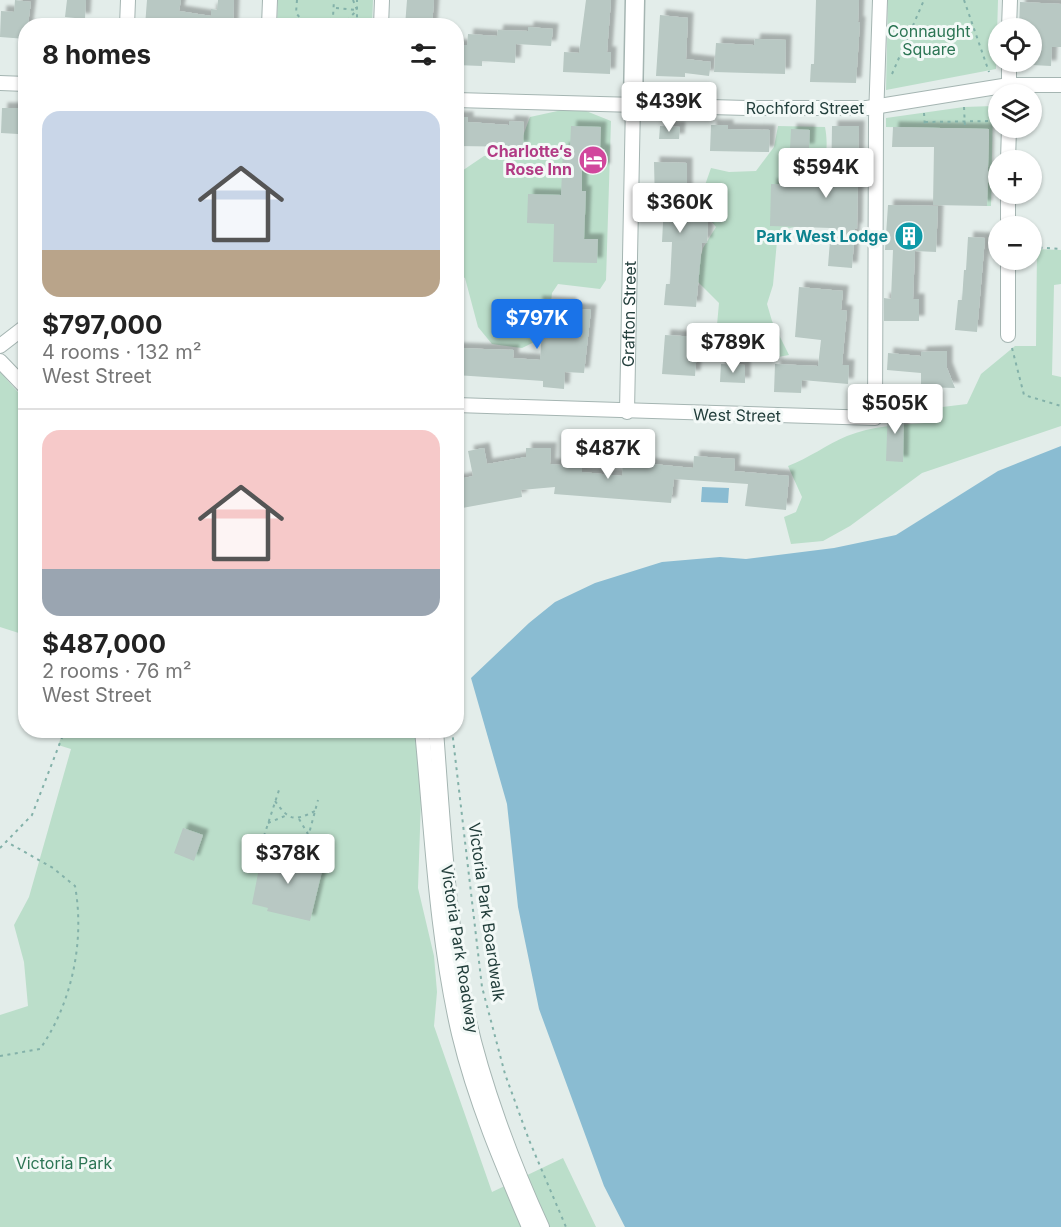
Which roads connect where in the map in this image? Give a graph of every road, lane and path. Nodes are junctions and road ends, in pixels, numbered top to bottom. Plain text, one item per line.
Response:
1 (128, 0) edge
2 (270, 0) edge
3 (297, 0) edge
4 (334, 0) edge
5 (353, 0) edge
6 (357, 0) edge
7 (382, 0) edge
8 (635, 0) edge
9 (880, 0) edge
10 (924, 0) edge
11 (964, 0) edge
12 (1010, 0) edge
13 (336, 8) junction
14 (357, 10) junction
15 (127, 18) edge
16 (269, 18) edge
17 (300, 18) edge
18 (332, 18) edge
19 (350, 18) edge
20 (357, 18) edge
21 (381, 18) edge
22 (1009, 18) edge
23 (988, 69) edge
24 (0, 83) edge
25 (18, 84) edge
26 (888, 84) dead end
27 (1061, 85) edge
28 (1042, 87) edge
29 (988, 93) edge
30 (464, 100) edge
31 (633, 103) junction
32 (877, 107) junction
33 (964, 107) dead end
34 (924, 112) dead end
35 (964, 121) junction
36 (988, 121) edge
37 (925, 122) junction
38 (925, 128) dead end
39 (965, 128) dead end
40 (1042, 248) edge
41 (1061, 249) edge
42 (1008, 270) edge
43 (18, 332) edge
44 (1008, 335) joint
45 (0, 346) edge
46 (0, 361) edge
47 (18, 380) edge
48 (464, 405) edge
49 (1061, 406) edge
50 (627, 412) junction
51 (62, 738) edge
52 (423, 738) edge
53 (437, 738) edge
54 (453, 738) edge
55 (279, 790) dead end
56 (318, 800) dead end
57 (275, 801) junction
58 (315, 811) junction
59 (286, 816) junction
60 (299, 819) junction
61 (268, 823) junction
62 (308, 835) junction
63 (264, 836) dead end
64 (7, 842) junction
65 (306, 845) dead end
66 (0, 848) edge
67 (0, 1056) edge
68 (529, 1227) edge
69 (542, 1227) edge
70 (566, 1227) edge

1 - 15 street
2 - 16 street
3 - 17 path
4 - 13 path
5 - 14 path
6 - 14 path
7 - 21 street
8 - 31 street, Grafton Street
9 - 32 street
10 - 26 path
11 - 23 path
12 - 22 street
13 - 14 path
13 - 18 path
14 - 19 path
14 - 20 path
24 - 25 street
27 - 28 street, Rochford Street
29 - 32 street, Rochford Street
30 - 31 street, Rochford Street
31 - 32 street, Rochford Street
31 - 50 street, Grafton Street
32 - 50 street, West Street
33 - 35 path
34 - 37 path
35 - 36 path
35 - 37 path
35 - 39 path
37 - 38 path
40 - 41 path
42 - 44 street
43 - 45 street
44 - 49 path
46 - 47 street
48 - 50 street, West Street
51 - 64 path
52 - 68 street, Victoria Park Roadway
53 - 69 street, Victoria Park Roadway
54 - 70 path, Victoria Park Boardwalk
55 - 57 path
56 - 58 path
57 - 59 path
57 - 61 path
58 - 60 path
58 - 62 path
59 - 60 path
59 - 61 path
60 - 62 path
61 - 63 path
62 - 65 path
64 - 66 path
64 - 67 path

